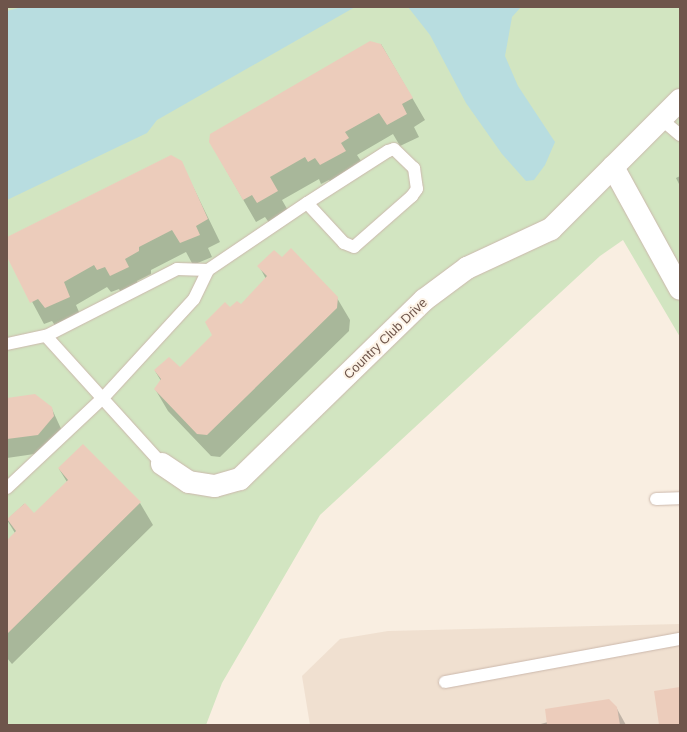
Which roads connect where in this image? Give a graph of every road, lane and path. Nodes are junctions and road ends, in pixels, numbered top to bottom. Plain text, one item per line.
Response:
1 (680, 100) edge
2 (662, 119) junction
3 (680, 135) edge
4 (613, 168) junction
5 (307, 203) junction
6 (208, 270) junction
7 (680, 289) edge
8 (46, 336) junction
9 (7, 344) edge
10 (103, 398) junction
11 (162, 464) joint
12 (7, 488) edge
13 (680, 498) edge
14 (656, 499) dead end
15 (680, 639) edge
16 (445, 682) dead end

1 - 2 street, Country Club Drive
2 - 3 lane
2 - 4 street, Country Club Drive
4 - 7 street
4 - 11 street, Country Club Drive
5 - 5 lane
5 - 6 lane
6 - 8 lane
6 - 10 lane
8 - 9 lane
8 - 10 lane
10 - 11 lane
10 - 12 lane
13 - 14 lane
15 - 16 lane

